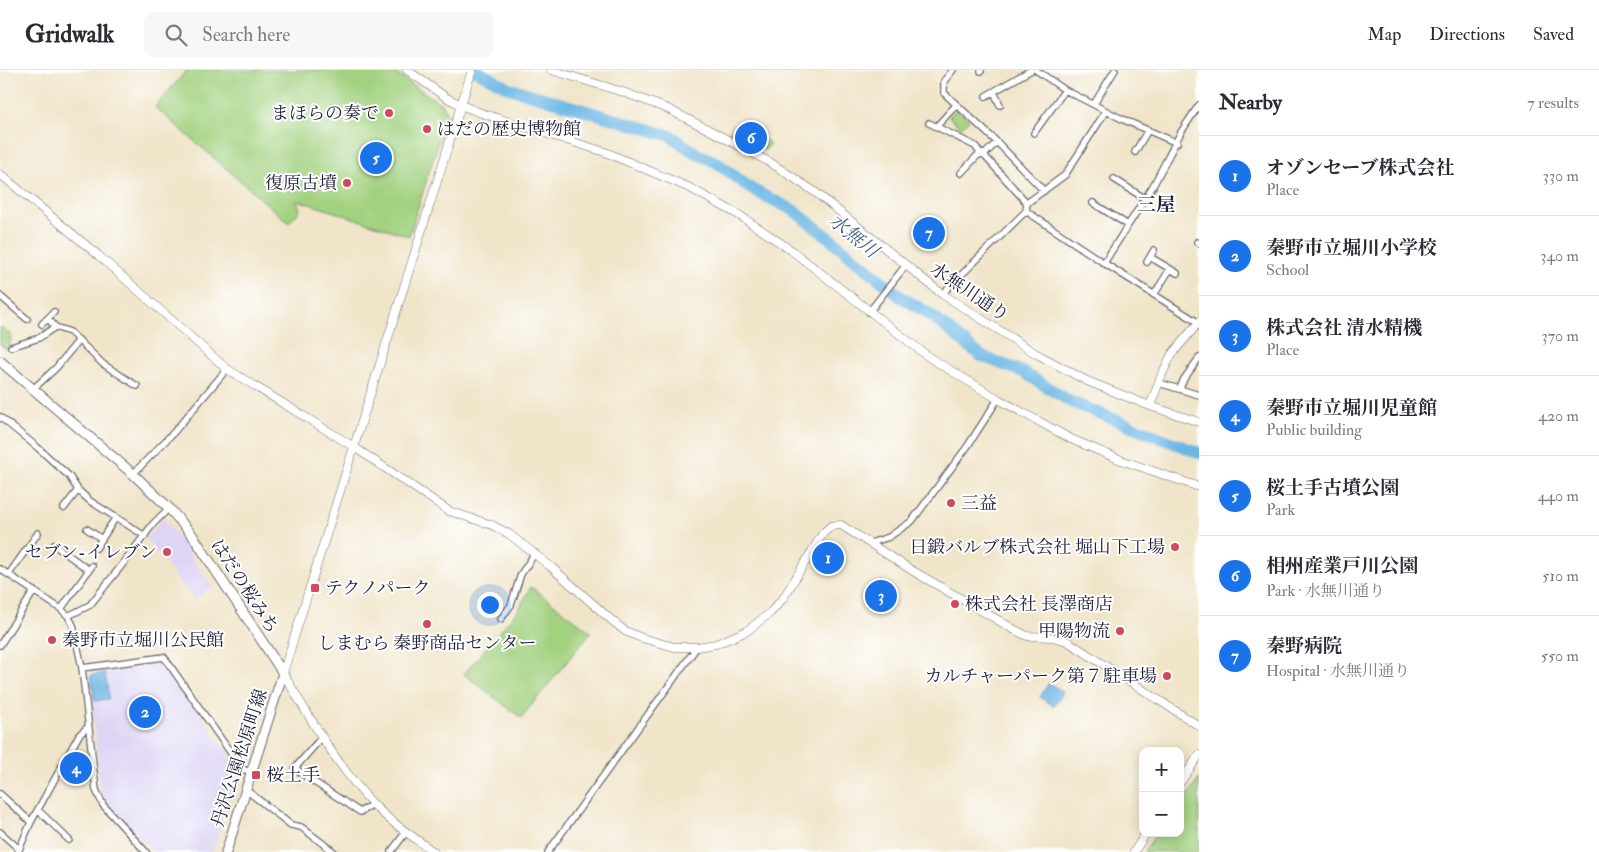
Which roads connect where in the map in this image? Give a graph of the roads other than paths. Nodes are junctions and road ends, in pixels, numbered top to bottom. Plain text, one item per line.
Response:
1 (407, 70) edge
2 (472, 70) edge
3 (551, 70) edge
4 (953, 70) edge
5 (1032, 70) edge
6 (1036, 70) edge
7 (1115, 70) edge
8 (1064, 90) junction
9 (994, 92) junction
10 (986, 96) dead end
11 (461, 104) junction
12 (1094, 104) junction
13 (956, 105) junction
14 (1000, 105) dead end
15 (1199, 106) edge
16 (1106, 112) junction
17 (929, 123) dead end
18 (937, 126) junction
19 (1148, 130) junction
20 (1034, 133) dead end
21 (997, 142) junction
22 (1177, 143) junction
23 (1135, 152) dead end
24 (982, 154) junction
25 (961, 173) dead end
26 (0, 174) edge
27 (1114, 179) dead end
28 (1044, 190) junction
29 (1144, 198) junction
30 (1027, 203) junction
31 (1094, 203) dead end
32 (1026, 211) junction
33 (1128, 225) junction
34 (1154, 250) dead end
35 (1104, 263) junction
36 (906, 265) junction
37 (1170, 269) junction
38 (1177, 273) dead end
39 (942, 294) junction
40 (1154, 295) junction
41 (0, 296) edge
42 (54, 312) dead end
43 (869, 312) junction
44 (48, 318) junction
45 (27, 319) dead end
46 (1199, 322) edge
47 (42, 324) dead end
48 (55, 326) junction
49 (79, 340) junction
50 (11, 347) dead end
51 (1199, 358) edge
52 (0, 362) edge
53 (227, 369) junction
54 (1159, 383) junction
55 (137, 386) dead end
56 (1180, 388) junction
57 (33, 389) junction
58 (1199, 394) edge
59 (998, 399) junction
60 (1150, 406) junction
61 (0, 417) edge
62 (1199, 422) edge
63 (354, 447) junction
64 (133, 474) junction
65 (1199, 487) edge
66 (78, 490) junction
67 (64, 508) dead end
68 (169, 508) junction
69 (116, 517) junction
70 (87, 529) dead end
71 (38, 533) dead end
72 (145, 536) junction
73 (102, 539) junction
74 (870, 543) junction
75 (54, 545) dead end
76 (96, 548) dead end
77 (534, 554) junction
78 (0, 569) edge
79 (9, 574) junction
80 (34, 590) junction
81 (60, 609) junction
82 (68, 616) junction
83 (501, 619) dead end
84 (0, 644) edge
85 (697, 647) junction
86 (82, 668) junction
87 (283, 673) junction
88 (1199, 726) edge
89 (88, 727) junction
90 (322, 737) junction
91 (1199, 755) edge
92 (251, 772) junction
93 (1184, 777) edge
94 (246, 790) junction
95 (0, 794) edge
96 (373, 804) junction
97 (38, 810) junction
98 (31, 822) junction
99 (0, 832) edge
100 (406, 832) junction
101 (1143, 837) edge
102 (69, 840) dead end
103 (18, 851) edge
104 (143, 851) edge
105 (226, 852) edge
106 (334, 852) edge
107 (391, 852) edge
108 (434, 852) edge
109 (548, 852) edge
110 (1134, 852) edge

1 - 11 street
2 - 11 street
3 - 36 street, 水無川通り
4 - 13 street
5 - 9 street
6 - 8 street
7 - 12 street
8 - 12 street
8 - 20 street
9 - 10 street
9 - 14 street
11 - 43 street
11 - 63 street
12 - 16 street
13 - 18 street
13 - 21 street
15 - 22 street
16 - 19 street
16 - 28 street
17 - 18 street
18 - 24 street
19 - 22 street
19 - 23 street
21 - 24 street
21 - 28 street
22 - 29 street
24 - 25 street
24 - 30 street
26 - 53 street
27 - 29 street
28 - 30 street
29 - 33 street
30 - 32 street
31 - 33 street
32 - 35 street
32 - 39 street
33 - 35 street
34 - 37 street
35 - 40 street
36 - 39 street, 水無川通り
36 - 43 street
37 - 38 street
37 - 40 street
39 - 60 street, 水無川通り
40 - 46 street
41 - 45 street
42 - 44 street
43 - 59 street
44 - 47 street
44 - 48 street
46 - 54 street
48 - 49 street
48 - 50 street
49 - 55 street
49 - 57 street
51 - 56 street
52 - 57 main road, はだの桜みち
53 - 63 street
53 - 64 street
54 - 56 street
54 - 60 street
56 - 58 street
57 - 64 main road, はだの桜みち
59 - 65 street
59 - 74 street
60 - 62 street, 水無川通り
61 - 66 street
63 - 77 street
63 - 87 street
64 - 68 main road, はだの桜みち
66 - 67 street
66 - 69 street
68 - 72 street
68 - 87 main road, はだの桜みち
69 - 72 street
69 - 73 street
70 - 73 street
71 - 79 street
72 - 82 street
73 - 76 street
74 - 85 street
74 - 88 street
75 - 81 street
77 - 83 street
77 - 85 street
78 - 79 street
79 - 80 street
80 - 81 street
80 - 84 street
81 - 82 street
82 - 86 street
85 - 109 street
86 - 89 street
86 - 92 street
87 - 90 street, はだの桜みち
87 - 92 main road, 丹沢公園松原町線
89 - 97 street
89 - 104 street
90 - 96 street, はだの桜みち
90 - 96 street
91 - 93 street
92 - 94 main road, 丹沢公園松原町線
94 - 105 main road, 丹沢公園松原町線
94 - 106 street
95 - 98 street
96 - 100 street, はだの桜みち
97 - 98 street
97 - 102 street
98 - 103 street
99 - 103 street
100 - 107 street
100 - 108 street, はだの桜みち
101 - 110 street

